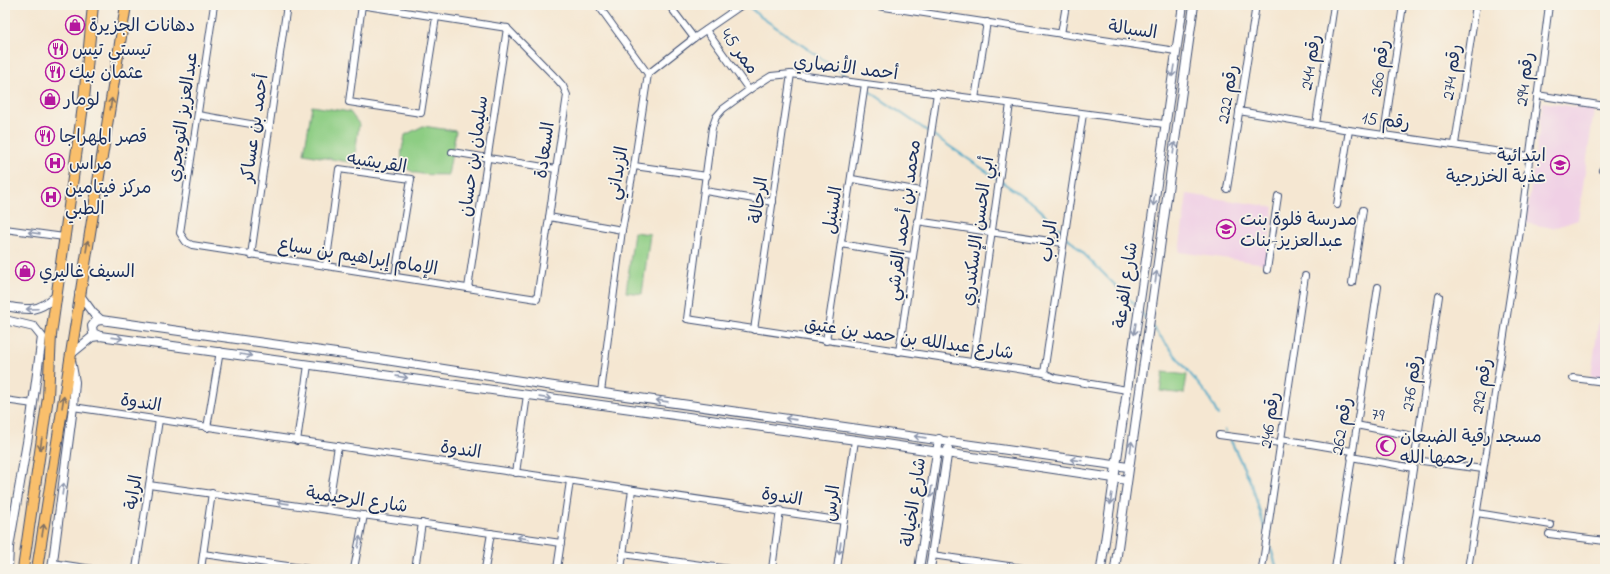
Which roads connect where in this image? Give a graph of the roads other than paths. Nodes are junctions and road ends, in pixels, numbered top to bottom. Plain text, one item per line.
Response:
1 (94, 5) edge
2 (121, 5) edge
3 (126, 5) edge
4 (214, 5) edge
5 (287, 5) edge
6 (361, 5) edge
7 (598, 5) edge
8 (669, 5) edge
9 (742, 5) edge
10 (871, 5) edge
11 (1066, 5) edge
12 (1183, 5) edge
13 (1194, 5) edge
14 (1256, 5) edge
15 (1334, 5) edge
16 (1403, 5) edge
17 (1476, 5) edge
18 (1549, 5) edge
19 (905, 7) edge
20 (398, 8) edge
21 (436, 17) junction
22 (987, 22) junction
23 (506, 28) junction
24 (706, 30) junction
25 (1061, 34) junction
26 (120, 38) junction
27 (694, 38) junction
28 (1176, 51) junction
29 (648, 74) junction
30 (791, 74) junction
31 (865, 84) junction
32 (750, 90) junction
33 (937, 93) junction
34 (1537, 95) junction
35 (975, 99) junction
36 (1010, 104) junction
37 (1605, 106) edge
38 (1239, 111) junction
39 (1083, 114) junction
40 (198, 115) junction
41 (1164, 124) junction
42 (1316, 124) junction
43 (268, 127) junction
44 (1349, 130) junction
45 (1384, 135) junction
46 (1455, 144) junction
47 (452, 152) dead end
48 (1529, 156) junction
49 (487, 157) junction
50 (634, 166) junction
51 (556, 169) junction
52 (707, 176) junction
53 (852, 179) junction
54 (1227, 189) dead end
55 (705, 191) junction
56 (921, 191) junction
57 (1278, 196) dead end
58 (773, 202) junction
59 (1337, 205) dead end
60 (1363, 210) dead end
61 (549, 217) junction
62 (917, 220) junction
63 (5, 229) edge
64 (622, 230) junction
65 (1520, 231) joint
66 (991, 232) junction
67 (180, 233) joint
68 (64, 237) junction
69 (1063, 243) junction
70 (842, 244) junction
71 (251, 255) junction
72 (912, 256) junction
73 (326, 266) junction
74 (1267, 270) dead end
75 (395, 276) junction
76 (1305, 276) dead end
77 (1352, 283) dead end
78 (1378, 287) dead end
79 (468, 288) junction
80 (79, 294) junction
81 (1439, 296) dead end
82 (55, 297) junction
83 (537, 299) joint
84 (5, 306) edge
85 (687, 319) joint
86 (5, 320) edge
87 (101, 320) junction
88 (754, 330) junction
89 (51, 335) junction
90 (100, 336) junction
91 (826, 341) junction
92 (220, 351) junction
93 (899, 352) junction
94 (70, 355) junction
95 (360, 356) junction
96 (379, 359) junction
97 (973, 363) junction
98 (308, 365) junction
99 (357, 371) junction
100 (377, 373) junction
101 (1044, 373) junction
102 (1574, 378) dead end
103 (1605, 382) edge
104 (1127, 390) junction
105 (600, 392) junction
106 (527, 395) junction
107 (5, 400) edge
108 (33, 404) junction
109 (73, 407) junction
110 (159, 420) junction
111 (30, 425) junction
112 (1356, 425) junction
113 (207, 428) junction
114 (1220, 435) dead end
115 (1418, 437) junction
116 (939, 439) junction
117 (855, 440) junction
118 (297, 441) junction
119 (950, 441) junction
120 (1281, 441) junction
121 (338, 446) junction
122 (937, 452) junction
123 (948, 453) junction
124 (1352, 454) junction
125 (1415, 460) junction
126 (1093, 462) junction
127 (1116, 465) junction
128 (1128, 467) junction
129 (1414, 468) junction
130 (1482, 469) junction
131 (934, 470) junction
132 (516, 473) junction
133 (944, 475) junction
134 (1093, 476) junction
135 (1114, 478) junction
136 (1127, 480) junction
137 (570, 481) junction
138 (149, 486) junction
139 (632, 490) junction
140 (212, 493) junction
141 (328, 510) junction
142 (780, 510) junction
143 (1477, 513) junction
144 (364, 515) junction
145 (844, 521) junction
146 (422, 523) junction
147 (1551, 525) dead end
148 (491, 533) junction
149 (1549, 534) dead end
150 (1605, 541) edge
151 (561, 543) junction
152 (203, 554) junction
153 (624, 554) junction
154 (932, 555) junction
155 (993, 566) edge
156 (52, 567) edge
157 (8, 569) edge
158 (23, 569) edge
159 (37, 569) edge
160 (92, 569) edge
161 (136, 569) edge
162 (201, 569) edge
163 (309, 569) edge
164 (354, 569) edge
165 (415, 569) edge
166 (485, 569) edge
167 (557, 569) edge
168 (621, 569) edge
169 (729, 569) edge
170 (772, 569) edge
171 (837, 569) edge
172 (919, 569) edge
173 (930, 569) edge
174 (1030, 569) edge
175 (1102, 569) edge
176 (1116, 569) edge
177 (1262, 569) edge
178 (1335, 569) edge
179 (1398, 569) edge
180 (1468, 569) edge

1 - 68 main road
2 - 26 main road
3 - 26 main road
4 - 40 street, عبدالعزيز التويجري
5 - 43 street, أحمد بن عساكر
6 - 20 street
6 - 21 street
7 - 29 street
8 - 27 street
9 - 24 street
10 - 19 street, السبالة
11 - 25 street
12 - 28 street, شارع الفرعة
128 -> 13 street, شارع الفرعة
14 - 38 street, رقم 222
15 - 42 street, رقم 244
16 - 45 street, رقم 260
17 - 46 street, رقم 274
18 - 34 street, رقم 294
19 - 22 street, السبالة
20 - 21 street
21 - 23 street
22 - 25 street, السبالة
22 - 35 street
23 - 49 street, سليمان بن حسان
23 - 51 street, السعادة
24 - 27 street
24 - 32 street, ممر 45
25 - 28 street, السبالة
80 -> 26 main road
27 - 29 street
28 -> 41 street, شارع الفرعة
29 - 50 street, الزبداني
30 - 31 street, أحمد الأنصاري
30 - 32 street, أحمد الأنصاري
30 - 58 street, الرحالة
31 - 33 street, أحمد الأنصاري
31 - 53 street, السنبل
32 - 52 street, أحمد الأنصاري
33 - 35 street, أحمد الأنصاري
33 - 56 street, محمد بن أحمد القرشي
34 - 37 street
34 - 48 street, رقم 294
35 - 36 street, أحمد الأنصاري
36 - 39 street, أحمد الأنصاري
36 - 66 street, أبي الحسن الإسكندري
38 - 42 street, رقم 15
38 - 54 street, رقم 222
39 - 41 street, أحمد الأنصاري
39 - 69 street, الرباب
40 - 43 street
40 - 67 street, عبدالعزيز التويجري
41 -> 104 street, شارع الفرعة
42 - 44 street, رقم 15
43 - 71 street, أحمد بن عساكر
44 - 45 street, رقم 15
44 - 59 street
45 - 46 street, رقم 15
46 - 48 street, رقم 15
47 - 49 street
48 - 65 street, رقم 294
49 - 51 street
49 - 79 street, سليمان بن حسان
50 - 52 street
50 - 64 street, الزبداني
51 - 61 street, السعادة
52 - 55 street, أحمد الأنصاري
53 - 56 street
53 - 70 street, السنبل
55 - 58 street
55 - 85 street, أحمد الأنصاري
56 - 62 street, محمد بن أحمد القرشي
57 - 74 street
58 - 88 street, الرحالة
60 - 77 street
61 - 64 street
61 - 83 street, السعادة
62 - 66 street
62 - 72 street, محمد بن أحمد القرشي
68 -> 63 street
64 - 105 street, الزبداني
65 - 130 street, رقم 292
66 - 69 street
66 - 97 street, أبي الحسن الإسكندري
67 - 71 street, الإمام إبراهيم بن سباع
68 - 82 main road
69 - 101 street, الرباب
70 - 72 street
70 - 91 street, السنبل
71 - 73 street, الإمام إبراهيم بن سباع
72 - 93 street, محمد بن أحمد القرشي
73 - 75 street, الإمام إبراهيم بن سباع
73 - 75 street, القريشيه
75 - 79 street, الإمام إبراهيم بن سباع
76 - 120 street, رقم 246
78 - 112 street, رقم 262
79 - 83 street, الإمام إبراهيم بن سباع
80 - 87 street
80 - 94 main road
81 - 115 street, رقم 276
82 -> 84 street
82 - 89 main road
85 - 88 street, شارع عبدالله بن حمد بن عتيق
86 - 108 street
87 - 90 street
87 - 95 street
88 - 91 street, شارع عبدالله بن حمد بن عتيق
89 - 111 street
89 -> 158 main road
90 -> 92 street
90 - 94 street
91 - 93 street, شارع عبدالله بن حمد بن عتيق
92 -> 98 street
92 - 113 street
93 - 97 street, شارع عبدالله بن حمد بن عتيق
94 - 109 street
159 -> 94 main road
95 - 96 street
95 - 99 street
96 - 100 street
96 - 105 street
97 - 101 street, شارع عبدالله بن حمد بن عتيق
98 - 99 street
98 - 118 street
99 - 100 street
100 -> 106 street
101 - 104 street, شارع عبدالله بن حمد بن عتيق
102 - 103 street
104 - 127 street, شارع الفرعة
116 -> 105 street
106 -> 117 street
106 - 132 street
107 - 108 street
108 - 111 street
109 - 110 street, الندوة
156 -> 109 street
110 - 113 street, الندوة
110 - 138 street, الراية
111 - 157 street
112 - 115 street, 79
112 - 124 street, رقم 262
113 - 118 street, الندوة
114 - 120 street
115 - 125 street, رقم 276
116 - 119 street
116 - 122 street, شارع الخيالة
117 - 122 street
117 - 145 street, الرس
118 - 121 street, الندوة
119 - 123 street, شارع الخيالة
126 -> 119 street
120 - 124 street
120 - 177 street, رقم 246
121 - 132 street, الندوة
121 - 141 street
122 - 123 street
122 - 131 street, شارع الخيالة
123 - 133 street, شارع الخيالة
123 - 134 street
124 - 129 street
124 - 178 street, رقم 262
125 - 129 street, رقم 276
125 - 130 street
126 - 127 street
126 - 134 street
127 - 128 street
127 - 135 street, شارع الفرعة
128 - 136 street, شارع الفرعة
129 - 179 street, رقم 276
130 - 143 street, رقم 292
131 - 133 street
131 -> 172 street, شارع الخيالة
132 - 137 street, الندوة
133 - 154 street, شارع الخيالة
134 - 135 street
135 - 136 street
135 -> 175 street, شارع الفرعة
136 - 176 street, شارع الفرعة
137 - 139 street, الندوة
137 - 151 street
138 - 140 street, شارع الرحيمية
138 - 161 street, الراية
139 - 142 street, الندوة
139 - 153 street
141 -> 140 street, شارع الرحيمية
140 - 152 street
141 - 144 street, شارع الرحيمية
142 - 145 street, الندوة
142 - 170 street
143 - 147 street
143 - 180 street, رقم 292
144 - 146 street, شارع الرحيمية
164 -> 144 street
145 -> 171 street, الرس
146 - 148 street, شارع الرحيمية
146 - 165 street
151 -> 148 street, شارع الرحيمية
148 - 166 street
149 - 150 street
151 - 167 street
152 - 162 street
152 - 163 street
153 - 168 street
153 - 169 street
154 - 155 street
154 - 173 street, شارع الخيالة
155 - 174 street
156 - 160 street

